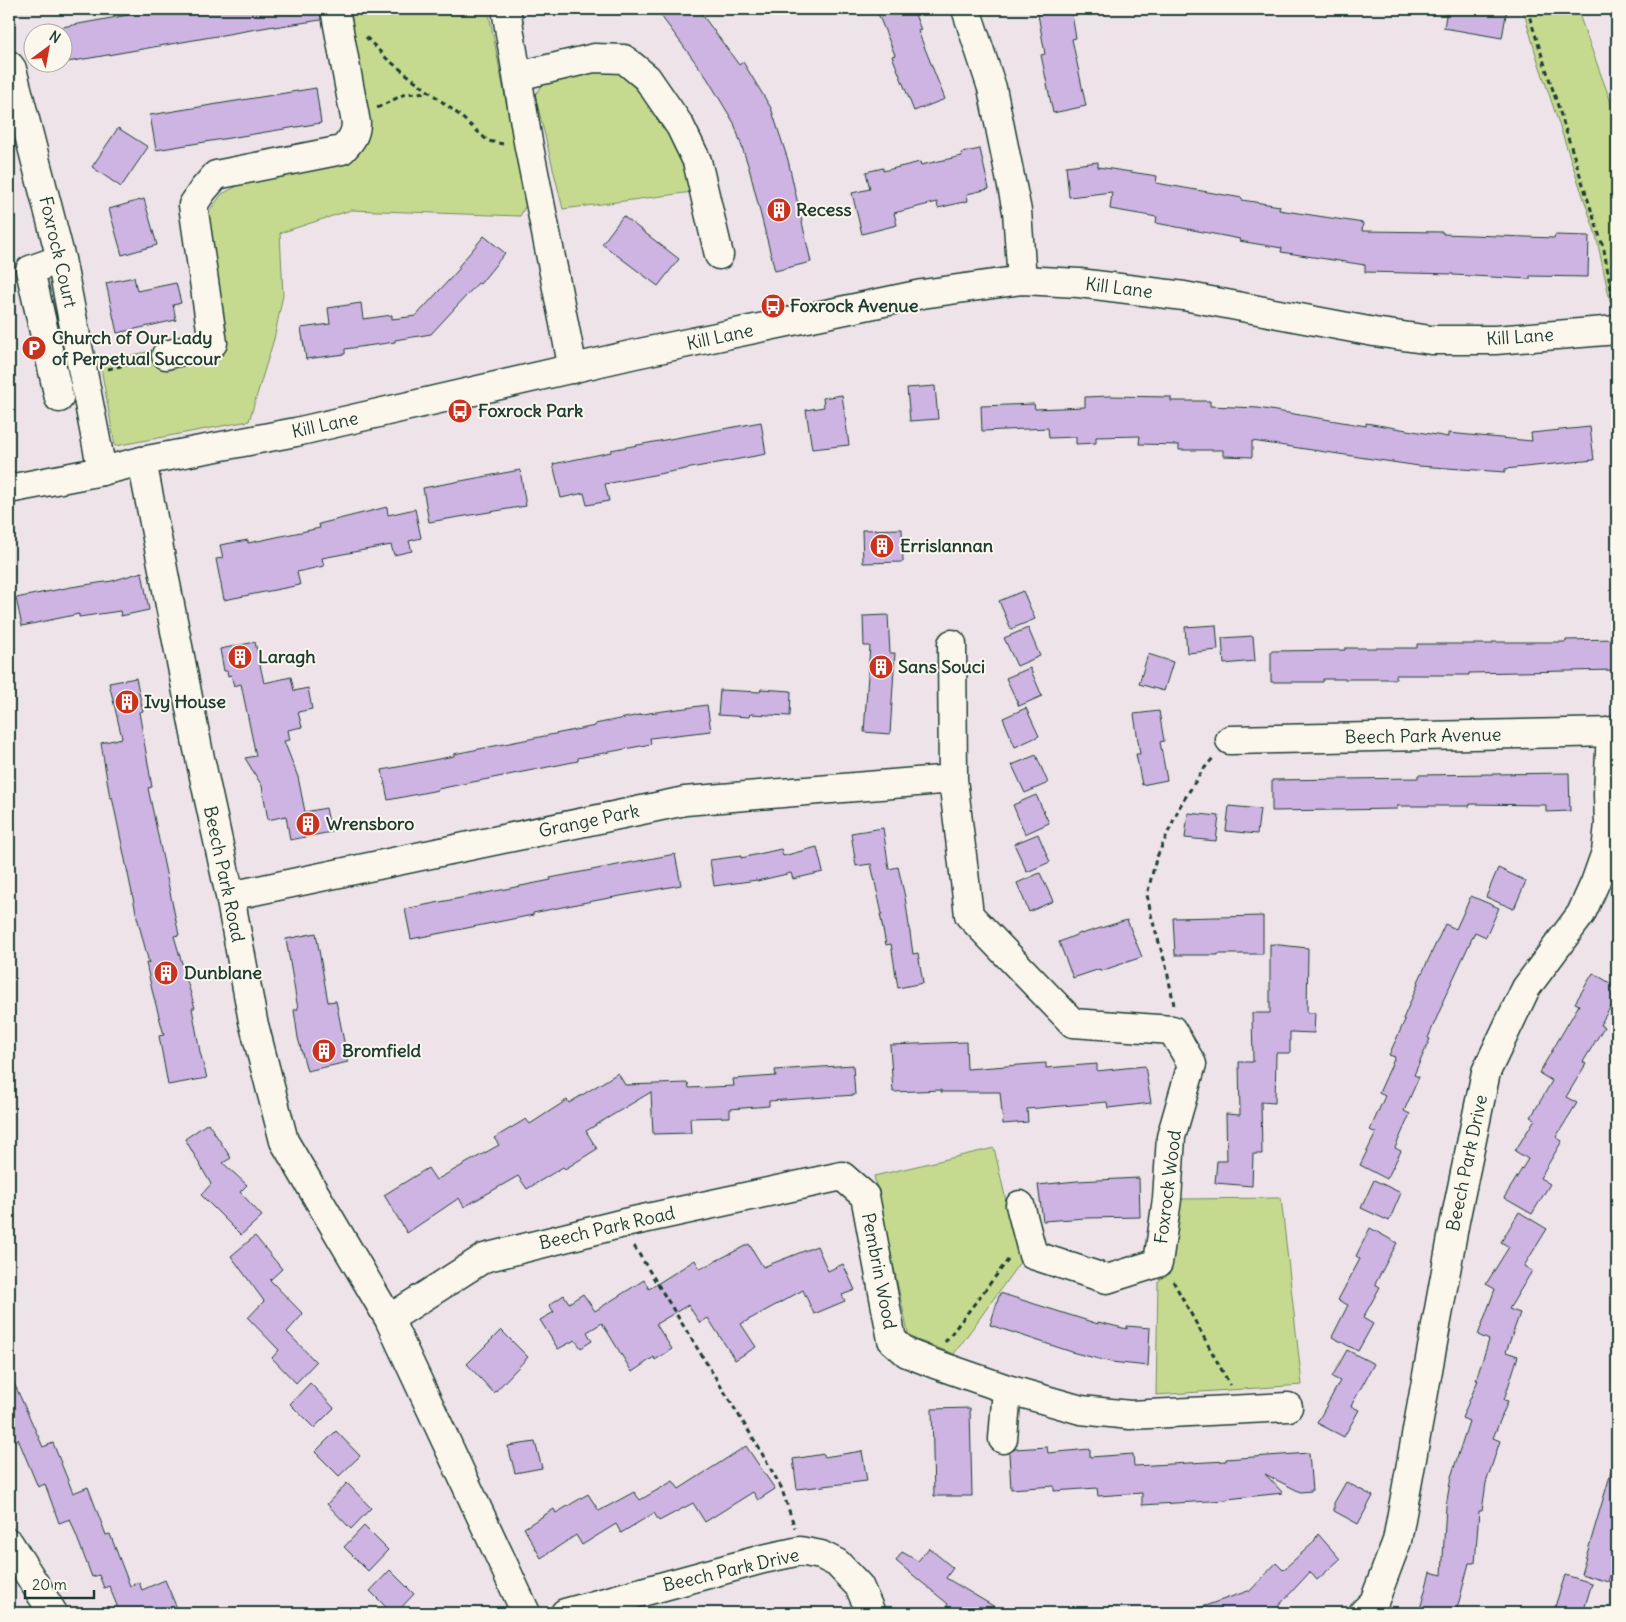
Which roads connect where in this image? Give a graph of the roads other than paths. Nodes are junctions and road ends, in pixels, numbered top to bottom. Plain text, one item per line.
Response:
1 (335, 9) edge
2 (506, 9) edge
3 (966, 9) edge
4 (9, 65) edge
5 (518, 76) junction
6 (719, 255) dead end
7 (61, 259) junction
8 (1022, 280) junction
9 (1616, 322) edge
10 (166, 356) road end
11 (573, 369) junction
12 (59, 398) dead end
13 (142, 461) junction
14 (102, 471) junction
15 (9, 489) edge
16 (952, 644) dead end
17 (1614, 732) edge
18 (1230, 740) road end
19 (953, 779) junction
20 (230, 896) junction
21 (842, 1176) joint
22 (1020, 1205) dead end
23 (389, 1319) junction
24 (1008, 1389) junction
25 (1288, 1407) dead end
26 (1003, 1440) dead end
27 (9, 1543) edge
28 (53, 1613) edge
29 (526, 1613) edge
30 (565, 1613) edge
31 (871, 1613) edge
32 (1363, 1613) edge

1 - 10 street
2 - 5 street
3 - 8 street
4 - 7 street, Foxrock Court
5 - 6 street
5 - 11 street
7 - 12 street
7 - 14 street, Foxrock Court
8 - 9 street, Kill Lane
8 - 11 street, Kill Lane
11 - 13 street, Kill Lane
13 - 14 street, Kill Lane
13 - 20 street, Beech Park Road
14 - 15 street, Kill Lane
16 - 19 street
17 - 18 street, Beech Park Avenue
17 - 32 street, Beech Park Drive
19 - 20 street, Grange Park
19 - 22 street, Foxrock Wood
20 - 23 street, Beech Park Road
21 - 23 street, Beech Park Road
21 - 24 street, Pembrin Wood
23 - 29 street, Beech Park Road
24 - 25 street, Pembrin Wood
24 - 26 street
27 - 28 street
30 - 31 street, Beech Park Drive

